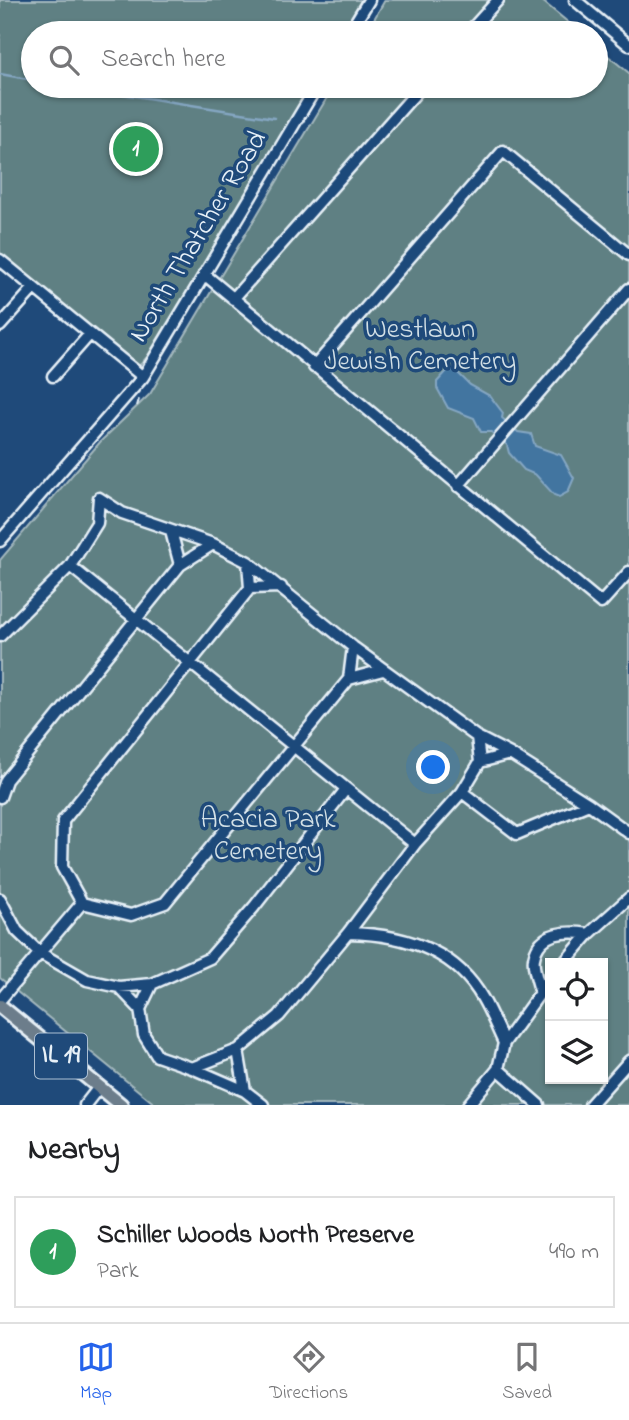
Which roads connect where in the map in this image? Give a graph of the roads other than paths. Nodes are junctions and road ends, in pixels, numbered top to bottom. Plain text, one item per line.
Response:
1 (369, 0) edge
2 (498, 0) edge
3 (575, 0) edge
4 (356, 21) edge
5 (479, 21) edge
6 (602, 21) edge
7 (608, 26) edge
8 (628, 42) edge
9 (310, 98) edge
10 (411, 98) edge
11 (629, 255) edge
12 (0, 260) edge
13 (204, 274) junction
14 (34, 288) junction
15 (629, 289) edge
16 (233, 299) junction
17 (0, 327) edge
18 (90, 334) junction
19 (314, 367) junction
20 (53, 376) dead end
21 (142, 377) junction
22 (458, 486) junction
23 (172, 531) junction
24 (0, 541) edge
25 (213, 544) junction
26 (248, 562) junction
27 (180, 565) junction
28 (70, 566) junction
29 (629, 572) edge
30 (281, 587) junction
31 (250, 589) junction
32 (135, 619) junction
33 (0, 636) edge
34 (353, 647) junction
35 (189, 662) junction
36 (383, 670) junction
37 (349, 679) junction
38 (477, 737) junction
39 (293, 746) junction
40 (510, 754) junction
41 (480, 762) junction
42 (346, 789) junction
43 (462, 792) junction
44 (0, 797) edge
45 (589, 804) junction
46 (629, 833) edge
47 (415, 844) junction
48 (629, 898) edge
49 (0, 899) edge
50 (82, 903) junction
51 (348, 933) junction
52 (589, 934) junction
53 (40, 953) junction
54 (568, 958) edge
55 (152, 984) junction
56 (545, 985) edge
57 (119, 987) junction
58 (540, 991) junction
59 (0, 1000) edge
60 (0, 1006) edge
61 (140, 1009) junction
62 (504, 1043) junction
63 (238, 1050) junction
64 (629, 1061) edge
65 (192, 1068) junction
66 (498, 1069) junction
67 (99, 1087) junction
68 (245, 1091) junction
69 (85, 1105) edge
70 (121, 1105) edge
71 (263, 1105) edge
72 (468, 1105) edge
73 (539, 1105) edge
74 (590, 1105) edge

1 - 4 street
2 - 5 street
3 - 6 street
7 - 8 street
9 - 13 street, North Thatcher Road
10 - 16 street
11 - 19 street
12 - 14 street
13 - 16 street
13 - 21 street, North Thatcher Road
14 - 17 street
14 - 18 street
15 - 22 street
16 - 19 street
18 - 20 street
18 - 21 street
19 - 22 street
21 - 24 street, North Thatcher Road
22 - 29 street
23 - 25 street
23 - 27 street
23 - 28 street
25 - 26 street
25 - 27 street
26 - 30 street
26 - 31 street
27 - 32 street
28 - 32 street
28 - 33 street
30 - 31 street
30 - 34 street
31 - 35 street
32 - 35 street
32 - 44 street
34 - 36 street
34 - 37 street
35 - 39 street
35 - 50 street
36 - 37 street
36 - 38 street
37 - 39 street
38 - 40 street
38 - 41 street
39 - 42 street
39 - 50 street
40 - 41 street
40 - 45 street
41 - 43 street
42 - 47 street
42 - 55 street
43 - 45 street
43 - 47 street
45 - 46 street
47 - 51 street
48 - 52 street
49 - 53 street
50 - 53 street
51 - 62 street
51 - 63 street
52 - 54 street
52 - 58 street
53 - 57 street
53 - 59 street
55 - 57 street
55 - 61 street
56 - 58 street
57 - 61 street
58 - 62 street
60 - 67 main road, IL 19
61 - 65 street
62 - 66 street
63 - 65 street
63 - 68 street
64 - 74 street
65 - 68 street
66 - 72 street
66 - 73 street
67 - 69 street
67 - 70 main road, IL 19
68 - 71 street

